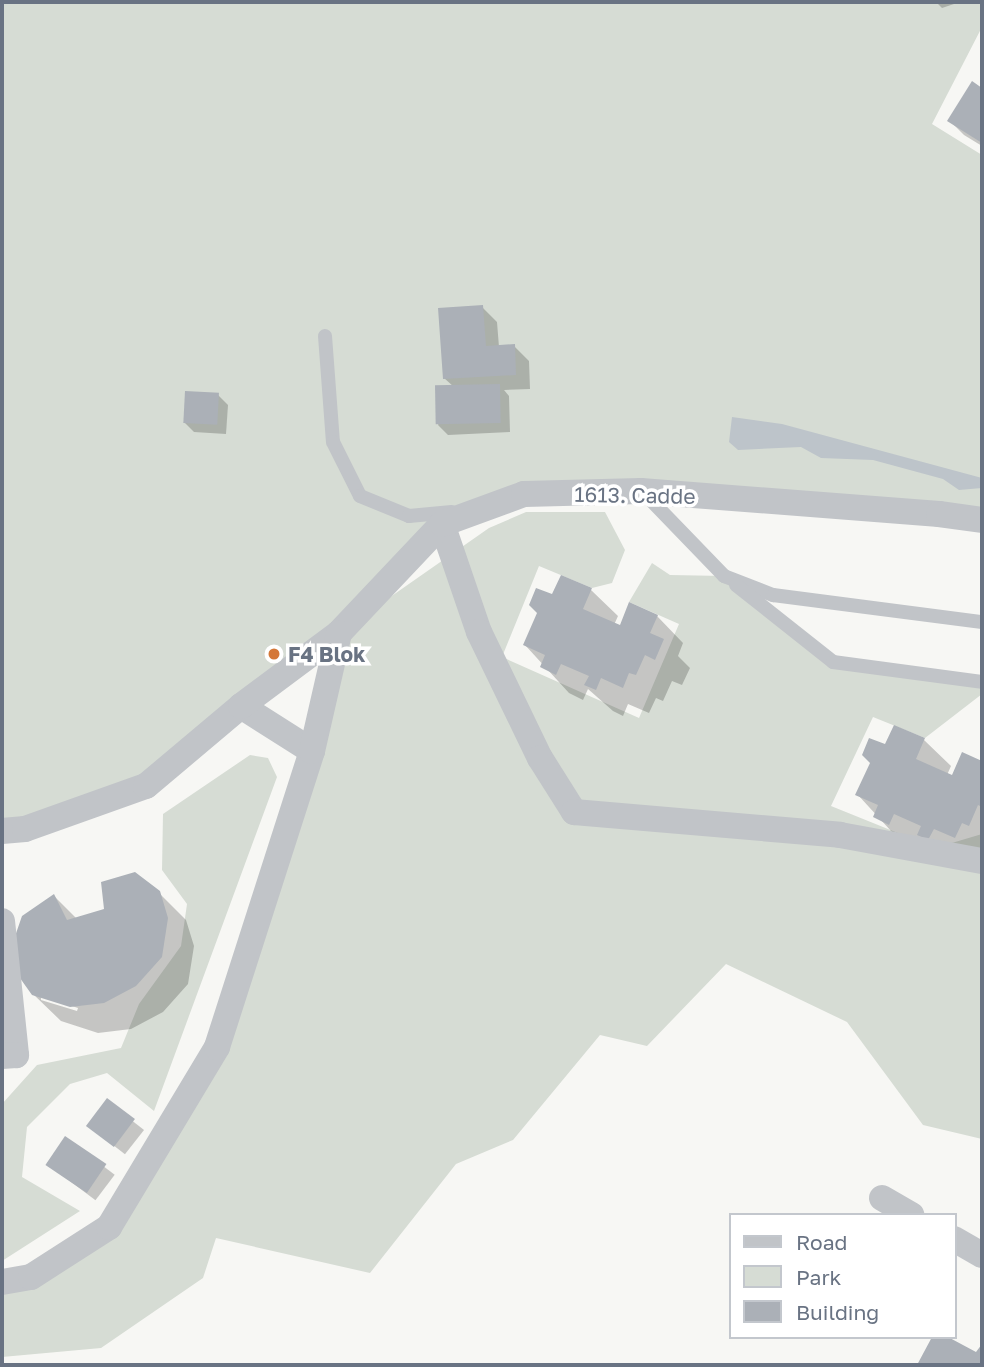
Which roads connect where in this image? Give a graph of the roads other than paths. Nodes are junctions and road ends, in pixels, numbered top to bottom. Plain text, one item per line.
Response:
1 (325, 336) dead end
2 (641, 491) junction
3 (478, 509) junction
4 (982, 520) edge
5 (442, 524) junction
6 (724, 576) junction
7 (982, 622) edge
8 (339, 633) junction
9 (982, 682) edge
10 (241, 706) junction
11 (312, 751) junction
12 (2, 831) edge
13 (982, 861) edge
14 (2, 921) edge
15 (2, 1056) edge
16 (882, 1198) dead end
17 (908, 1213) edge
18 (956, 1240) edge
19 (982, 1255) edge
20 (2, 1282) edge

1 - 3 lane
2 - 3 street, 1613. Cadde
2 - 4 street, 1613. Cadde
2 - 6 lane
3 - 5 street, 1613. Cadde
5 - 8 street, 1613. Cadde
5 - 13 street
6 - 7 lane
6 - 9 lane
8 - 10 street, 1613. Cadde
8 - 11 street
10 - 11 street
10 - 12 street, 1613. Cadde
11 - 20 street
14 - 15 street
16 - 17 street
18 - 19 street

